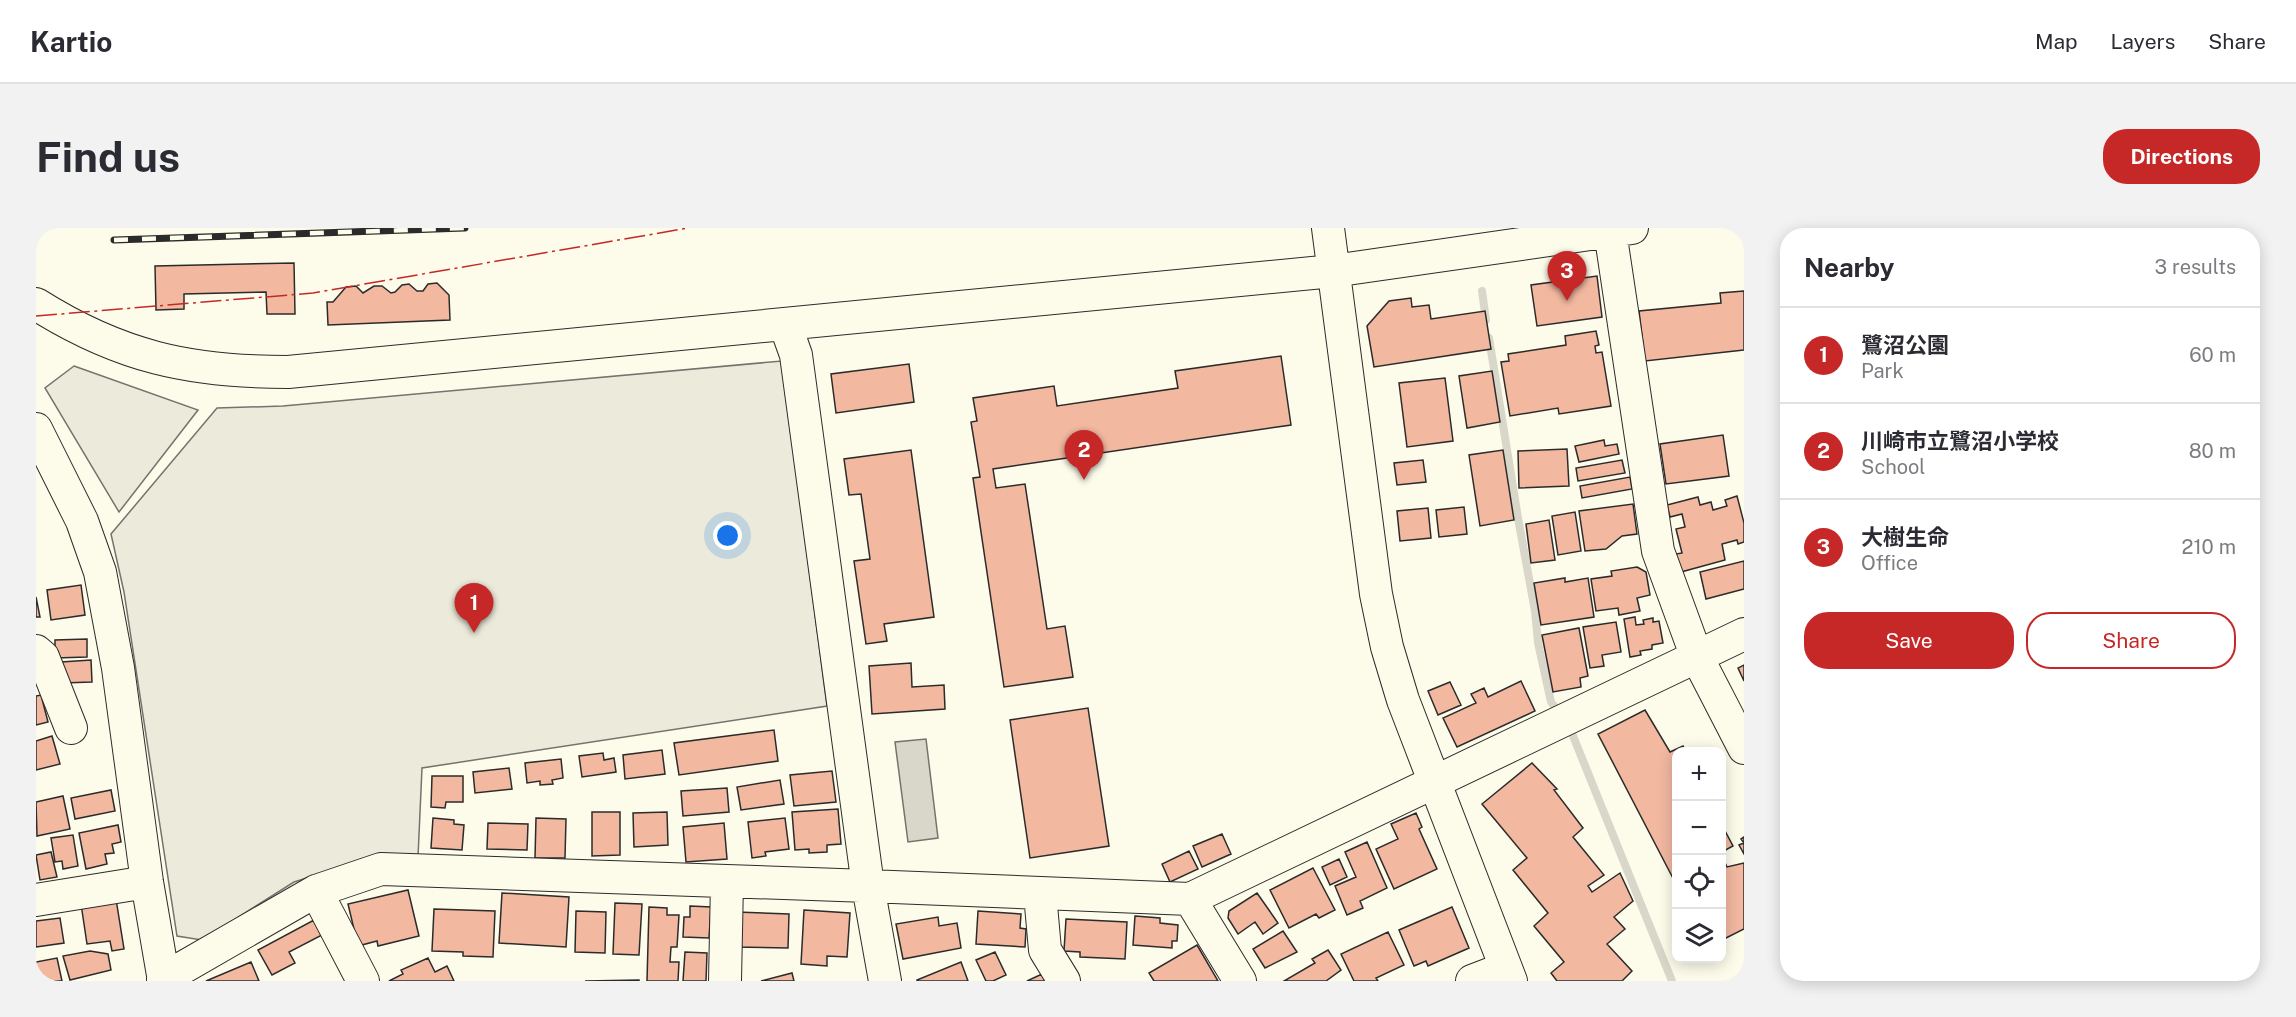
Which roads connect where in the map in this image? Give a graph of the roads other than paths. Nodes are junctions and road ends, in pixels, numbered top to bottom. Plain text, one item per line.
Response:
1 (1328, 228) edge
2 (1621, 230) edge
3 (1333, 271) junction
4 (36, 304) edge
5 (785, 324) junction
6 (36, 429) edge
7 (1744, 634) edge
8 (36, 651) edge
9 (1696, 655) junction
10 (71, 728) dead end
11 (1744, 748) edge
12 (1434, 781) junction
13 (147, 882) junction
14 (727, 882) junction
15 (868, 885) junction
16 (316, 891) junction
17 (1040, 894) junction
18 (1190, 899) junction
19 (36, 900) edge
20 (1509, 974) edge
21 (163, 980) edge
22 (363, 981) edge
23 (725, 981) edge
24 (885, 981) edge
25 (1064, 981) edge
26 (1240, 981) edge
27 (1472, 981) edge

1 - 3 street
2 - 3 street
2 - 9 street
3 - 5 street
3 - 12 street
4 - 5 street
5 - 15 street
6 - 13 street
7 - 9 street
8 - 10 street
9 - 11 street
9 - 12 street
12 - 18 street
12 - 20 street
13 - 19 street
13 - 21 street
14 - 15 street
14 - 16 street
14 - 23 street
15 - 17 street
15 - 24 street
16 - 21 street
16 - 22 street
17 - 18 street
17 - 25 street
18 - 26 street
20 - 27 street

